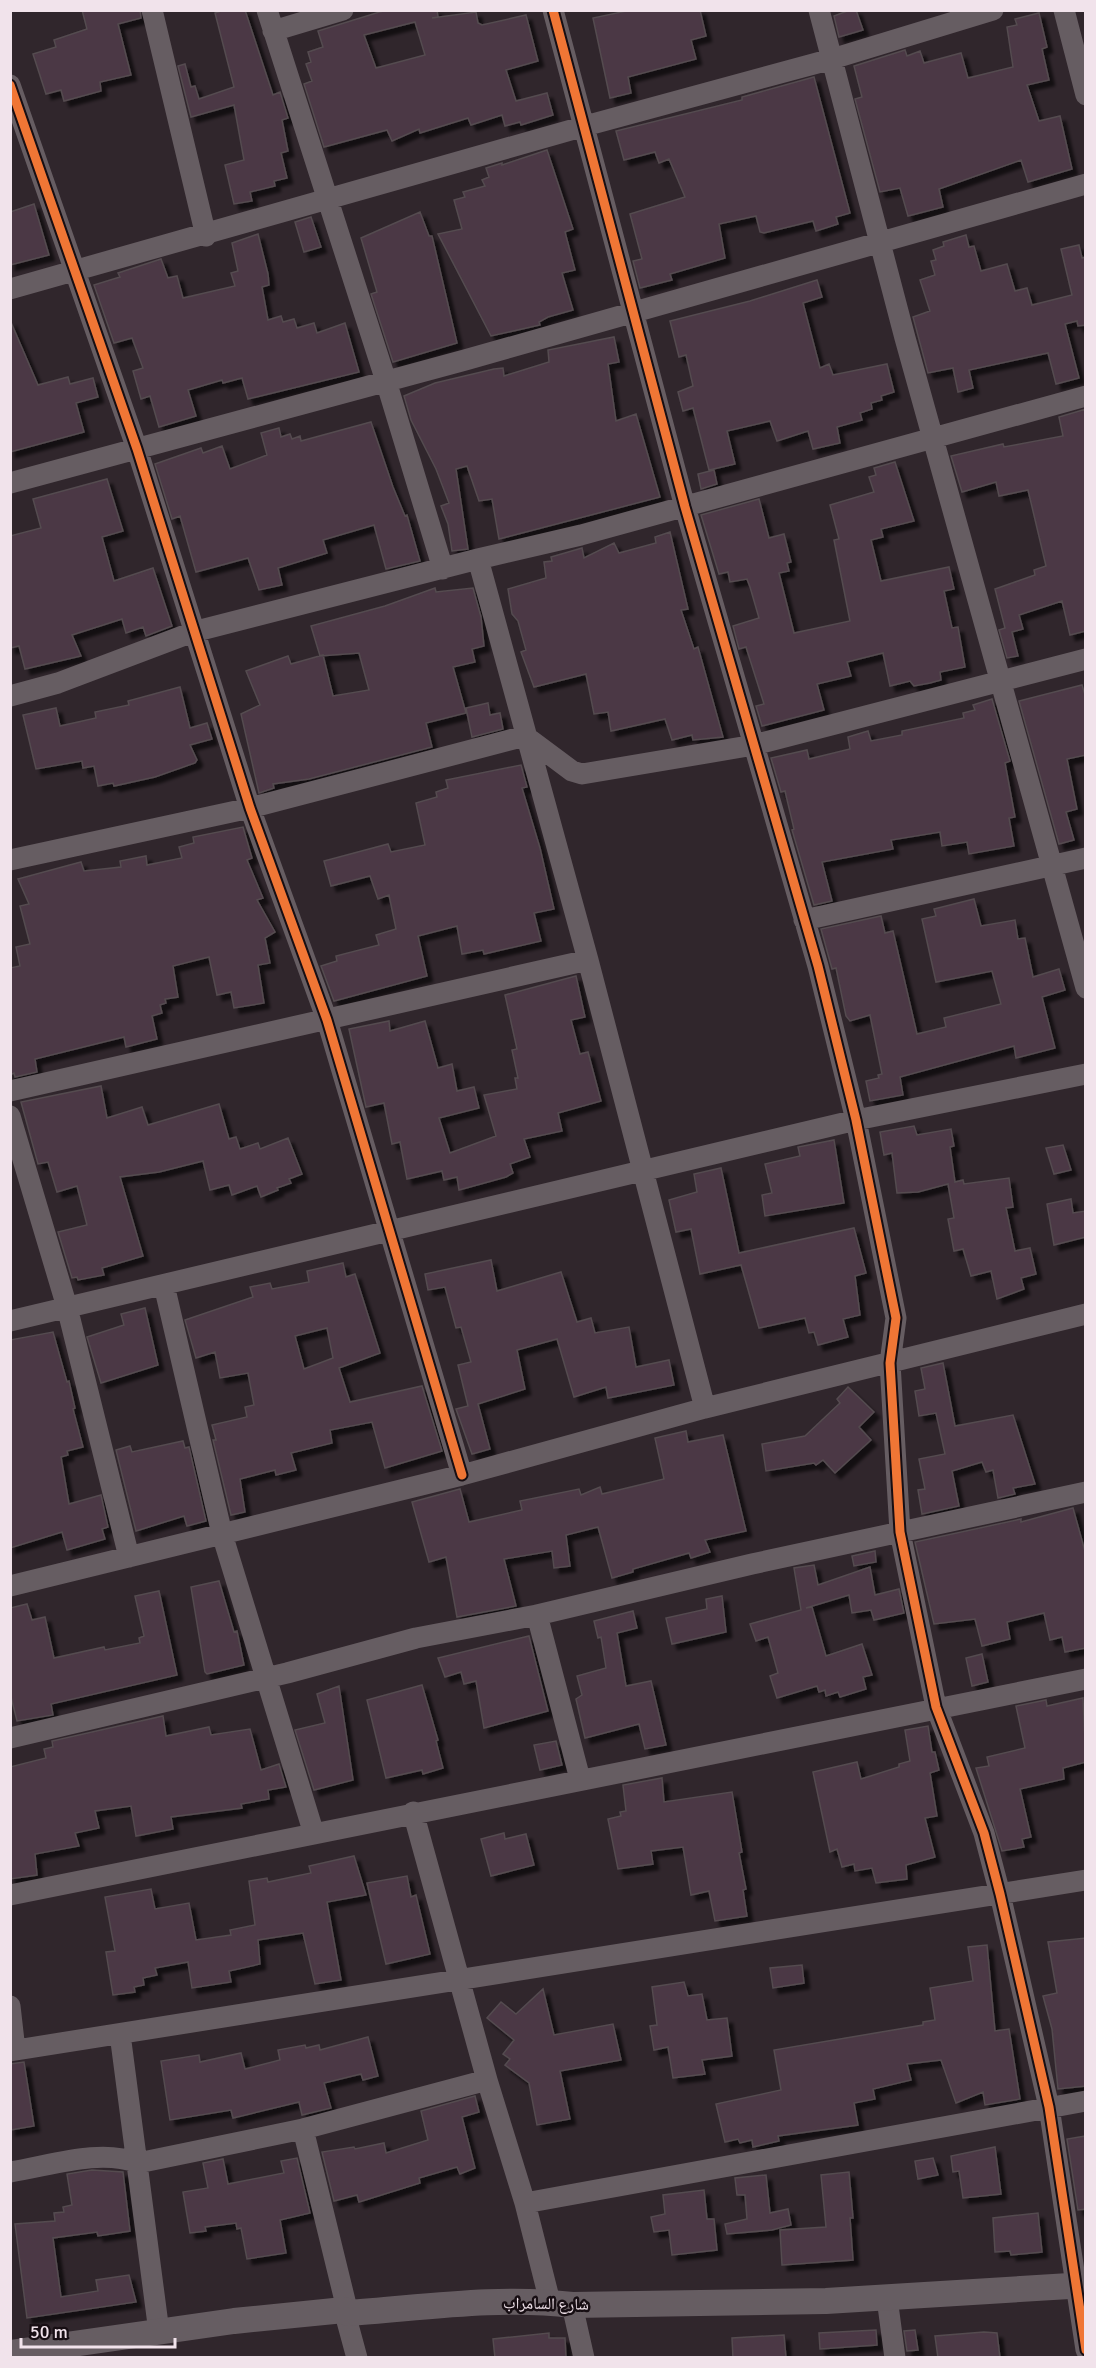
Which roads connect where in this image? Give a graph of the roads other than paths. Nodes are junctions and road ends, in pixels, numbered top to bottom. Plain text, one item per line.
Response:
1 (152, 10) edge
2 (267, 10) edge
3 (343, 10) edge
4 (553, 10) edge
5 (819, 10) edge
6 (993, 10) edge
7 (1064, 10) edge
8 (273, 31) junction
9 (832, 59) junction
10 (10, 85) edge
11 (1086, 94) edge
12 (585, 126) junction
13 (1086, 184) edge
14 (328, 200) junction
15 (206, 236) junction
16 (880, 242) junction
17 (77, 272) junction
18 (10, 290) edge
19 (635, 312) junction
20 (386, 381) junction
21 (1086, 396) edge
22 (933, 440) junction
23 (137, 449) junction
24 (10, 483) edge
25 (685, 507) junction
26 (478, 559) junction
27 (442, 569) junction
28 (193, 632) junction
29 (1086, 659) edge
30 (1002, 682) junction
31 (10, 696) edge
32 (525, 736) junction
33 (753, 745) junction
34 (250, 808) junction
35 (1086, 858) edge
36 (10, 860) edge
37 (1052, 865) junction
38 (804, 920) junction
39 (588, 960) junction
40 (1086, 988) edge
41 (327, 1020) junction
42 (1086, 1074) edge
43 (10, 1091) edge
44 (10, 1116) edge
45 (856, 1120) junction
46 (642, 1171) junction
47 (390, 1231) junction
48 (164, 1285) junction
49 (67, 1307) junction
50 (1086, 1314) edge
51 (10, 1321) edge
52 (890, 1363) junction
53 (705, 1408) junction
54 (462, 1475) junction
55 (1086, 1492) edge
56 (900, 1532) junction
57 (222, 1534) junction
58 (129, 1557) junction
59 (10, 1586) edge
60 (537, 1615) junction
61 (268, 1676) junction
62 (1086, 1678) edge
63 (936, 1707) junction
64 (10, 1738) edge
65 (580, 1779) junction
66 (413, 1812) junction
67 (314, 1834) junction
68 (1086, 1880) edge
69 (1000, 1894) junction
70 (10, 1895) edge
71 (461, 1980) junction
72 (10, 2006) edge
73 (120, 2034) junction
74 (13, 2050) edge
75 (487, 2080) junction
76 (1086, 2101) edge
77 (1049, 2107) junction
78 (303, 2129) junction
79 (138, 2163) junction
80 (10, 2172) edge
81 (525, 2203) junction
82 (1080, 2285) edge
83 (887, 2298) junction
84 (561, 2304) junction
85 (346, 2312) junction
86 (159, 2332) junction
87 (107, 2349) edge
88 (1086, 2350) edge
89 (10, 2353) edge
90 (357, 2358) edge
91 (584, 2358) edge
92 (895, 2358) edge

1 - 15 street
2 - 8 street
3 - 8 street
4 - 12 street
5 - 9 street
6 - 9 street
7 - 11 street
8 - 14 street
9 - 12 street
9 - 16 street
10 - 17 street
12 - 14 street
12 - 19 street
13 - 16 street
14 - 15 street
14 - 20 street
15 - 17 street
16 - 19 street
16 - 22 street
17 - 18 street
17 - 23 street
19 - 20 street
19 - 25 street
20 - 23 street
20 - 27 street
21 - 22 street
22 - 25 street
22 - 30 street
23 - 24 street
23 - 28 street
25 - 26 street
25 - 33 street
26 - 27 street
26 - 32 street
27 - 28 street
28 - 31 street
28 - 34 street
29 - 30 street
30 - 33 street
30 - 37 street
32 - 33 street
32 - 34 street
32 - 39 street
33 - 38 street
34 - 36 street
34 - 41 street
35 - 37 street
37 - 38 street
37 - 40 street
38 - 45 street
39 - 41 street
39 - 46 street
41 - 43 street
41 - 47 street
42 - 45 street
44 - 49 street
45 - 46 street
45 - 52 street
46 - 47 street
46 - 53 street
47 - 48 street
47 - 54 street
48 - 49 street
48 - 57 street
49 - 51 street
49 - 58 street
50 - 52 street
52 - 53 street
52 - 56 street
53 - 54 street
54 - 57 street
55 - 56 street
56 - 60 street
56 - 63 street
57 - 58 street
57 - 61 street
58 - 59 street
60 - 61 street
60 - 65 street
61 - 64 street
61 - 67 street
62 - 63 street
63 - 65 street
63 - 69 street
65 - 66 street
66 - 67 street
66 - 71 street
67 - 70 street
68 - 69 street
69 - 71 street
69 - 77 street
71 - 73 street
71 - 75 street
72 - 74 street
73 - 74 street
73 - 79 street
75 - 78 street
75 - 81 street
76 - 77 street
77 - 81 street
77 - 82 street
78 - 79 street
78 - 85 street
79 - 80 street
79 - 86 street
81 - 84 street
82 - 83 street, شارع السامراب
82 - 88 street
83 - 84 street, شارع السامراب
83 - 92 street
84 - 85 street, شارع السامراب
84 - 91 street
85 - 86 street, شارع السامراب
85 - 90 street
86 - 87 street, شارع السامراب
87 - 89 street, شارع السامراب

